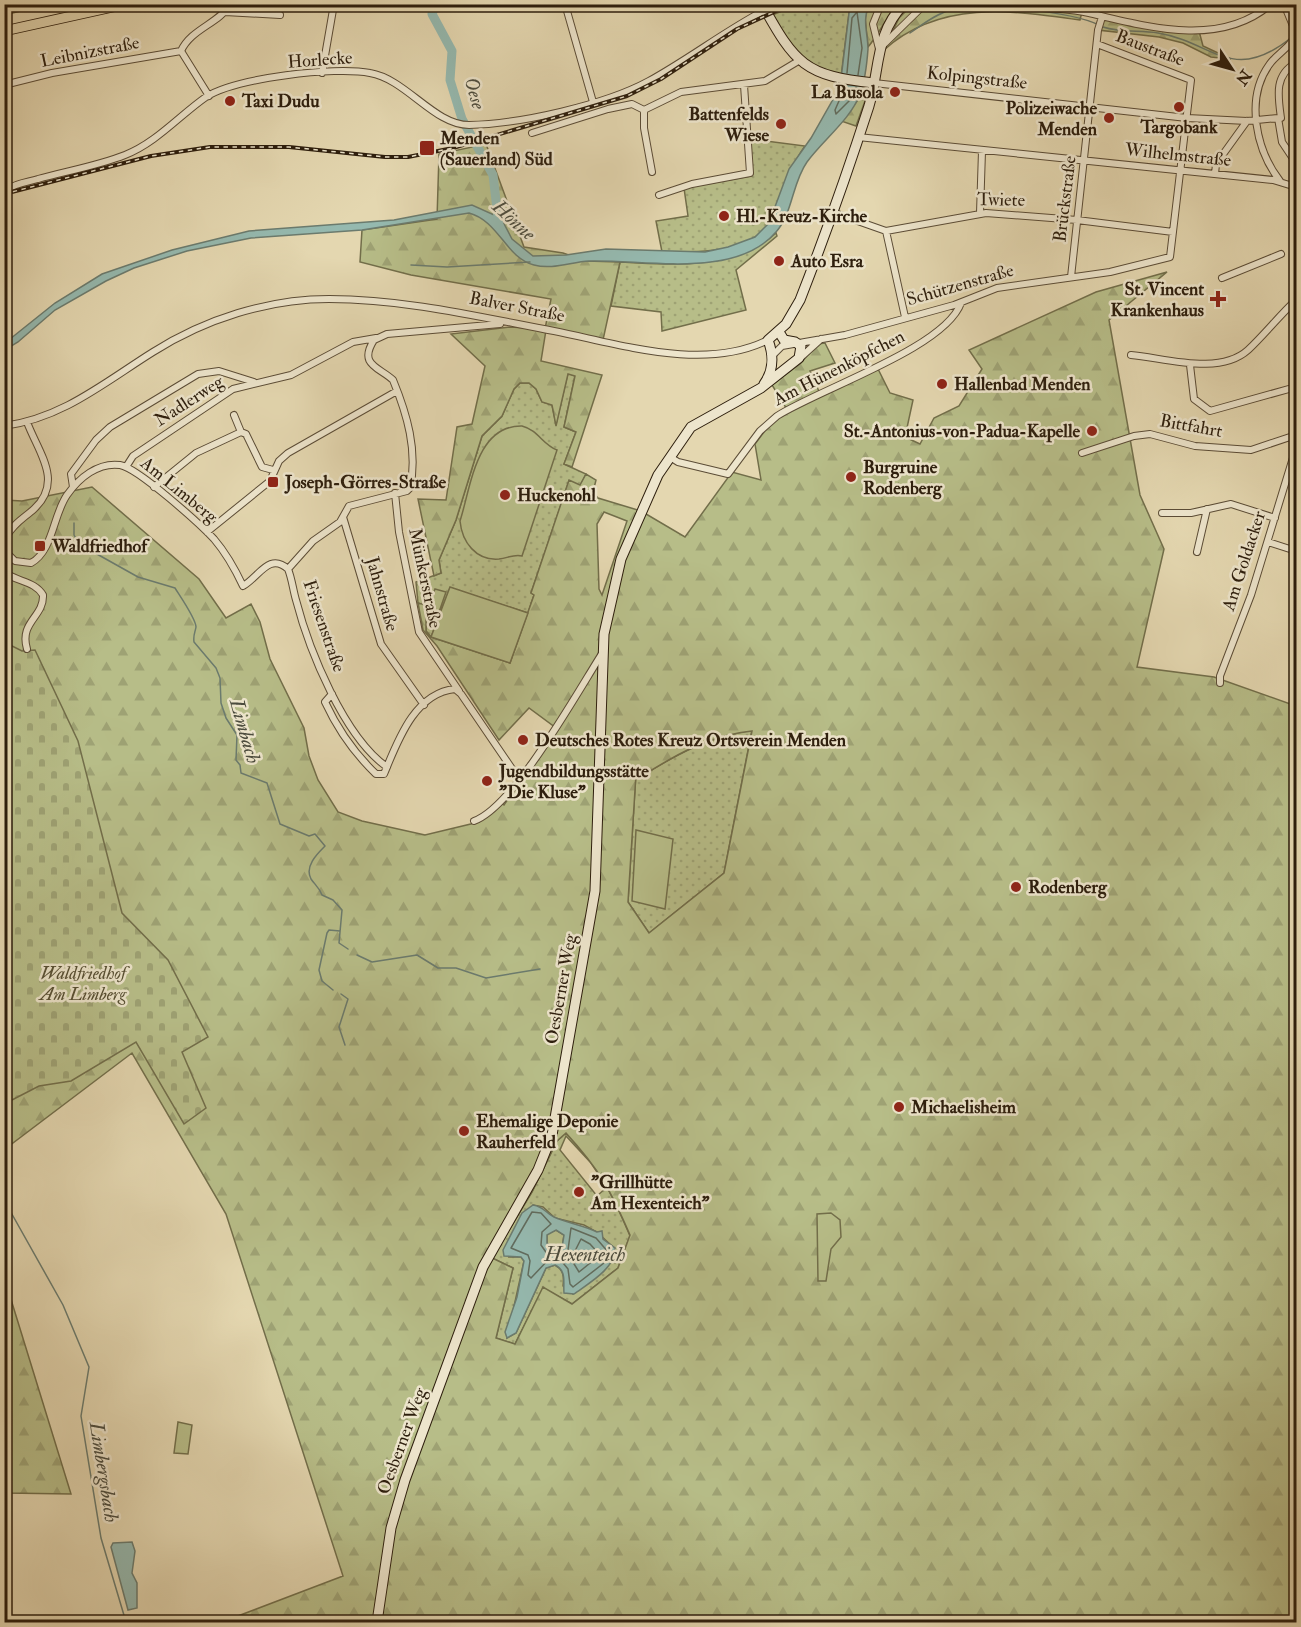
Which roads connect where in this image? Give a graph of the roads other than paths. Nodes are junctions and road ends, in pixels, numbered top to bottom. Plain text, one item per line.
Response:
1 (126, 4) edge
2 (278, 4) edge
3 (334, 4) edge
4 (565, 4) edge
5 (881, 4) edge
6 (904, 4) edge
7 (1021, 4) edge
8 (1271, 4) edge
9 (1278, 4) edge
10 (1284, 4) edge
11 (230, 5) edge
12 (924, 5) edge
13 (764, 7) edge
14 (225, 12) junction
15 (280, 15) dead end
16 (1102, 18) junction
17 (1293, 21) junction
18 (4, 31) edge
19 (1295, 34) edge
20 (1097, 44) junction
21 (879, 49) junction
22 (181, 51) junction
23 (800, 60) junction
24 (1296, 63) edge
25 (322, 73) junction
26 (870, 82) junction
27 (4, 85) edge
28 (744, 85) junction
29 (209, 96) junction
30 (592, 102) junction
31 (1090, 106) junction
32 (645, 110) junction
33 (1187, 118) junction
34 (1280, 118) junction
35 (1255, 120) junction
36 (1247, 121) junction
37 (532, 133) dead end
38 (858, 137) junction
39 (982, 151) junction
40 (1084, 161) junction
41 (1296, 163) edge
42 (1182, 170) junction
43 (652, 172) dead end
44 (1215, 174) junction
45 (1280, 181) junction
46 (1296, 187) edge
47 (6, 189) edge
48 (659, 195) dead end
49 (832, 212) junction
50 (4, 213) edge
51 (980, 213) junction
52 (1077, 220) junction
53 (886, 231) junction
54 (1173, 232) junction
55 (1281, 254) dead end
56 (1071, 277) junction
57 (1222, 278) dead end
58 (1296, 300) edge
59 (961, 303) junction
60 (905, 317) junction
61 (510, 323) junction
62 (779, 332) junction
63 (377, 338) junction
64 (824, 338) junction
65 (768, 340) junction
66 (795, 342) junction
67 (1131, 355) dead end
68 (773, 358) junction
69 (799, 358) junction
70 (1190, 365) junction
71 (788, 369) junction
72 (258, 383) junction
73 (1296, 387) edge
74 (761, 388) junction
75 (397, 391) junction
76 (234, 415) dead end
77 (27, 422) junction
78 (4, 426) edge
79 (241, 432) junction
80 (1296, 435) edge
81 (1296, 448) edge
82 (1082, 453) dead end
83 (670, 457) junction
84 (126, 467) junction
85 (273, 470) junction
86 (73, 487) junction
87 (154, 487) junction
88 (395, 493) junction
89 (1207, 509) junction
90 (1162, 513) dead end
91 (343, 517) junction
92 (1275, 518) junction
93 (207, 532) junction
94 (5, 539) edge
95 (1268, 542) junction
96 (1296, 551) edge
97 (1197, 552) dead end
98 (288, 569) junction
99 (4, 572) edge
100 (27, 649) dead end
101 (603, 651) junction
102 (1220, 683) dead end
103 (460, 693) junction
104 (332, 694) junction
105 (424, 705) junction
106 (385, 770) junction
107 (519, 779) junction
108 (474, 820) dead end
109 (377, 1623) edge

1 - 18 main road
2 - 11 street
3 - 25 street
4 - 30 street
5 - 21 street
6 - 21 street, Balver Straße
7 - 16 street
8 - 16 street
9 - 17 street
10 - 17 street
11 - 14 street
12 - 21 street
13 - 23 street
13 - 30 street, Horlecke
14 - 15 street
14 - 22 street
16 - 20 street, Brückstraße
17 - 19 street
19 - 35 street
20 - 31 street, Brückstraße
20 - 33 street, Baustraße
21 - 26 street, Balver Straße
22 - 27 street, Leibnizstraße
22 - 29 street
23 - 26 street
23 - 28 street
24 - 34 street
25 - 29 street, Horlecke
25 - 30 street, Horlecke
26 - 31 street, Kolpingstraße
26 - 38 street, Balver Straße
28 - 32 street
28 - 48 street
29 - 47 street, Horlecke
31 - 33 street, Kolpingstraße
31 - 40 street, Brückstraße
32 - 37 street
32 - 43 street
33 - 36 street, Kolpingstraße
33 - 42 street
34 - 35 street, Kolpingstraße
34 - 41 street
35 - 36 street, Kolpingstraße
35 - 45 street
36 - 44 street
38 - 39 street, Wilhelmstraße
38 - 49 street, Balver Straße
39 - 40 street, Wilhelmstraße
39 - 51 street
40 - 42 street, Wilhelmstraße
40 - 52 street, Brückstraße
42 - 44 street, Wilhelmstraße
42 - 54 street
44 - 45 street, Wilhelmstraße
45 - 46 street, Wilhelmstraße
47 - 50 street
49 - 53 street
49 - 62 street, Balver Straße
51 - 52 street, Twiete
51 - 53 street, Twiete
52 - 54 street, Twiete
52 - 56 street, Brückstraße
53 - 60 street
54 - 56 street, Schützenstraße
55 - 57 street
56 - 59 street, Schützenstraße
58 - 70 street
59 - 60 street, Schützenstraße
59 - 83 street, Am Hünenköpfchen
60 - 64 street, Schützenstraße
61 - 63 street, Nadlerweg
61 - 65 street, Balver Straße
61 - 77 street, Balver Straße
62 - 65 street, Balver Straße
62 - 66 street
63 - 72 street, Nadlerweg
63 - 75 street
64 - 66 street, Schützenstraße
64 - 69 street, Oesberner Weg
65 - 68 street
66 - 68 street, Schützenstraße
66 - 69 street
67 - 70 street
68 - 71 street
68 - 74 street
69 - 71 street, Oesberner Weg
70 - 73 street
71 - 74 street, Oesberner Weg
72 - 84 street, Nadlerweg
72 - 86 street
74 - 83 street, Oesberner Weg
75 - 85 street
75 - 88 street
76 - 79 street
77 - 78 street, Balver Straße
77 - 94 street, Am Limberg
79 - 85 street
79 - 87 street
80 - 82 street, Bittfahrt
81 - 92 street, Am Goldacker
83 - 101 street, Oesberner Weg
84 - 86 street, Am Limberg
84 - 87 street, Am Limberg
85 - 93 street
86 - 94 street, Am Limberg
87 - 93 street, Am Limberg
88 - 91 street
88 - 103 street, Münkerstraße
89 - 90 street
89 - 92 street
89 - 97 street
91 - 98 street
91 - 105 street, Jahnstraße
92 - 95 street, Am Goldacker
93 - 98 street, Am Limberg
95 - 96 street
95 - 102 street, Am Goldacker
98 - 104 street, Friesenstraße
99 - 100 street
101 - 107 street
101 - 109 street, Oesberner Weg
103 - 105 street
103 - 107 street, Münkerstraße
104 - 106 street, Friesenstraße
104 - 106 street, Friesenstraße
105 - 106 street
107 - 108 street

